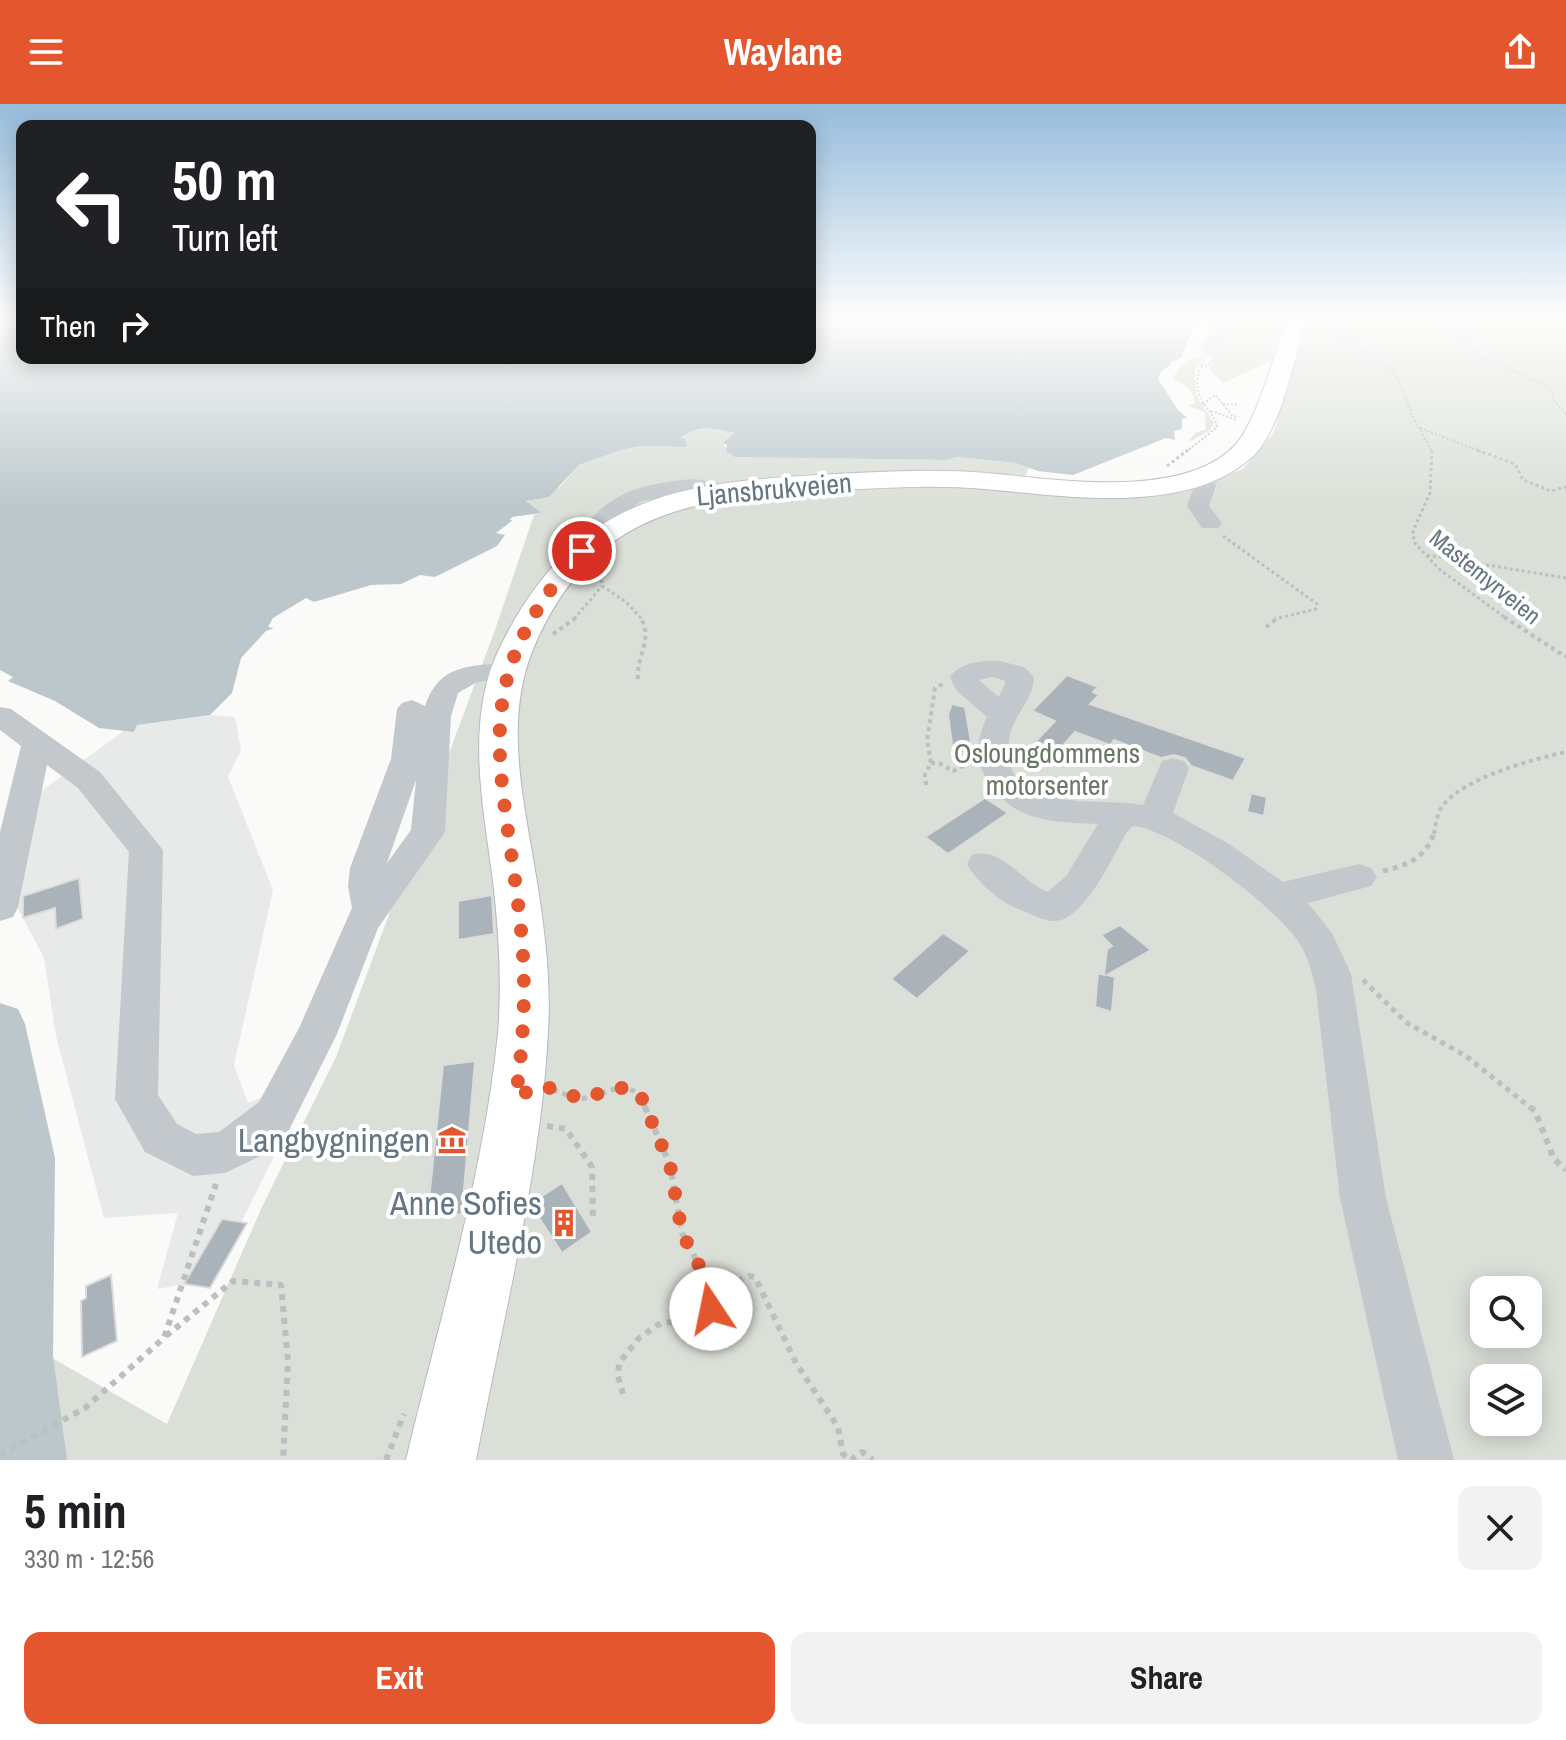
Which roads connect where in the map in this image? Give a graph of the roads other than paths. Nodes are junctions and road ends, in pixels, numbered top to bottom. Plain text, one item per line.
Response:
1 (1268, 383) edge
2 (1202, 474) junction
3 (1210, 523) road end
4 (509, 666) junction
5 (965, 681) road end
6 (412, 709) dead end
7 (0, 716) edge
8 (37, 742) junction
9 (1173, 768) dead end
10 (1140, 816) junction
11 (984, 864) dead end
12 (1359, 877) road end
13 (1277, 897) junction
14 (373, 906) junction
15 (0, 907) edge
16 (441, 1460) edge
17 (1426, 1460) edge

1 - 2 main road, Ljansbrukveien
2 - 3 street
2 - 4 main road, Ljansbrukveien
4 - 14 street
4 - 16 main road, Ljansbrukveien
5 - 10 street
6 - 14 street
7 - 8 street
8 - 14 street
8 - 15 street
9 - 10 street
10 - 11 street
10 - 13 street
12 - 13 street
13 - 17 street

